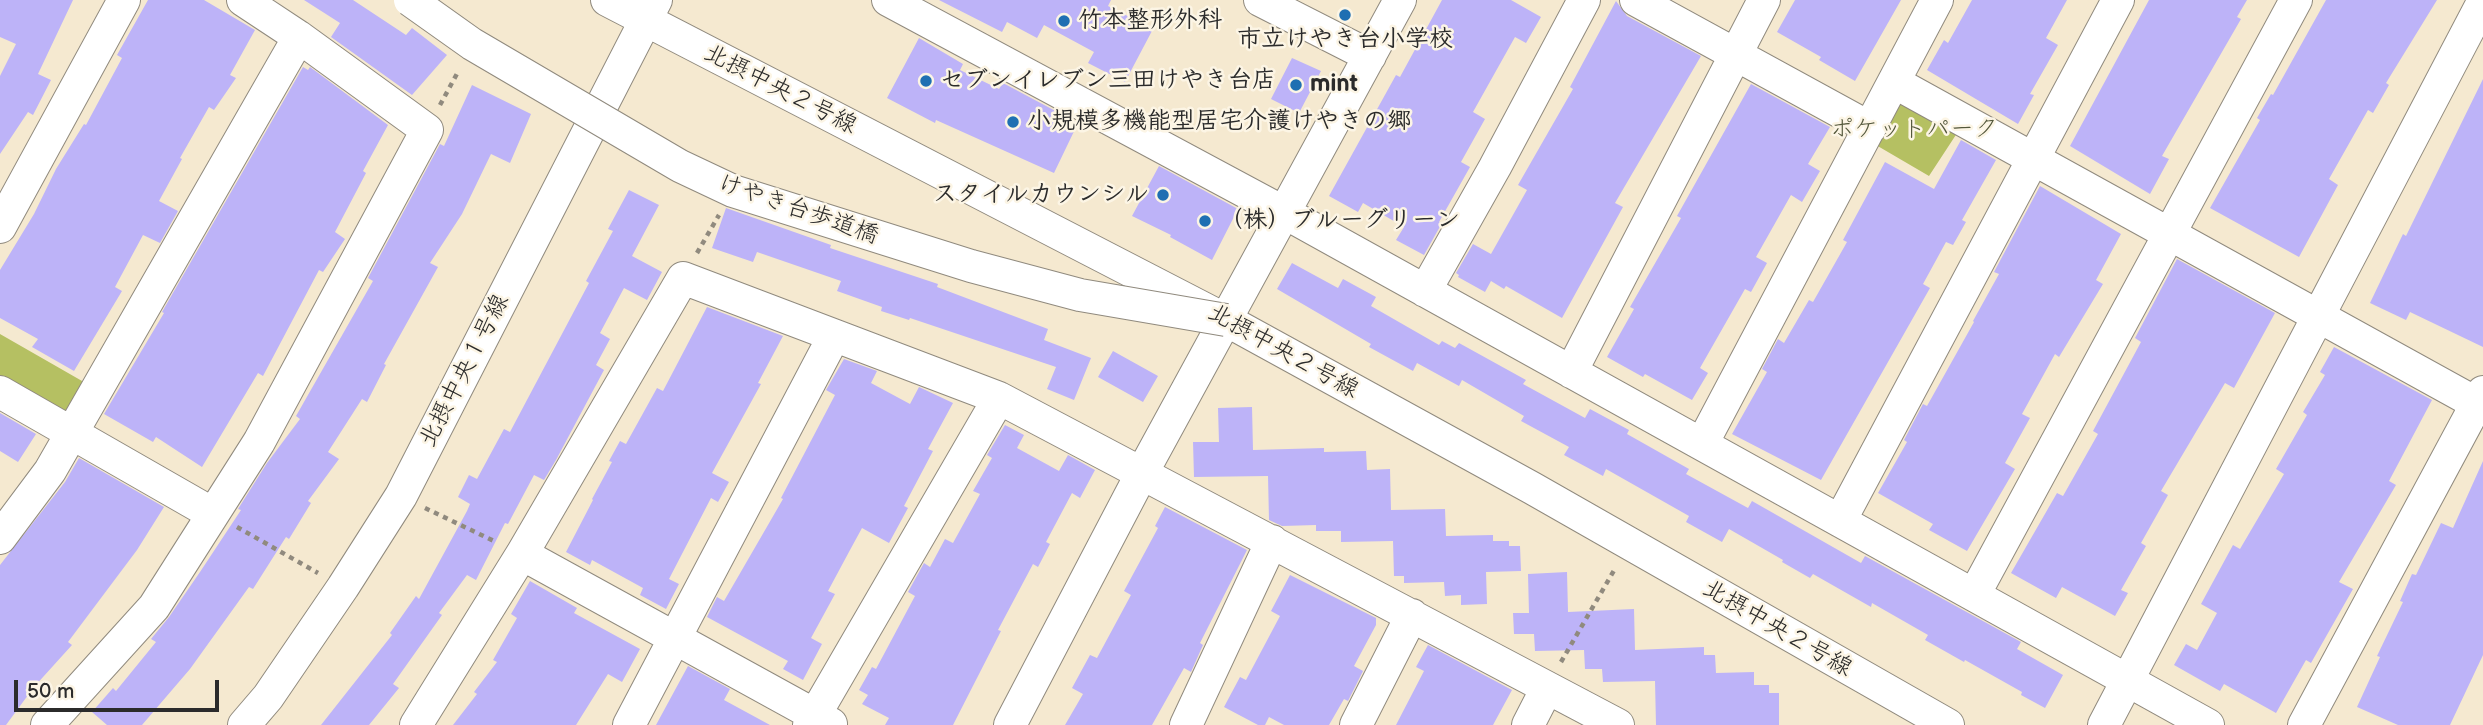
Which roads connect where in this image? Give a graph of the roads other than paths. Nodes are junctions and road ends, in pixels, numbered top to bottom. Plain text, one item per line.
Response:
1 (124, 0) edge
2 (243, 0) edge
3 (410, 0) edge
4 (607, 0) edge
5 (888, 0) edge
6 (1260, 0) edge
7 (1400, 0) edge
8 (1584, 0) edge
9 (1636, 0) edge
10 (1764, 0) edge
11 (1937, 0) edge
12 (2118, 0) edge
13 (2296, 0) edge
14 (2480, 3) edge
15 (651, 10) edge
16 (299, 37) junction
17 (1736, 55) junction
18 (1370, 56) junction
19 (1894, 82) junction
20 (1870, 128) junction
21 (2033, 159) junction
22 (1285, 212) junction
23 (0, 227) edge
24 (2169, 234) junction
25 (1425, 291) junction
26 (2318, 316) junction
27 (1226, 320) junction
28 (834, 336) junction
29 (1571, 372) junction
30 (0, 391) edge
31 (999, 398) junction
32 (2481, 401) edge
33 (72, 432) junction
34 (1702, 444) junction
35 (1142, 473) junction
36 (214, 514) junction
37 (1840, 521) junction
38 (0, 538) edge
39 (1272, 541) junction
40 (522, 554) junction
41 (1975, 595) junction
42 (1412, 615) junction
43 (673, 638) junction
44 (2127, 680) junction
45 (1547, 688) junction
46 (819, 722) edge
47 (47, 725) edge
48 (244, 725) edge
49 (416, 725) edge
50 (629, 725) edge
51 (1010, 725) edge
52 (1186, 725) edge
53 (1356, 725) edge
54 (1528, 725) edge
55 (1618, 725) edge
56 (1948, 725) edge
57 (2104, 725) edge
58 (2208, 725) edge
59 (2304, 725) edge

1 - 23 street
2 - 16 street
3 - 27 street, けやき台歩道橋, bridge
4 - 15 street, 北摂中央２号線
5 - 22 street
6 - 18 street
7 - 18 street
8 - 25 street
9 - 17 street
10 - 17 street
11 - 19 street
12 - 21 street
13 - 24 street
14 - 26 street
15 - 27 street, 北摂中央２号線
15 - 48 street, 北摂中央１号線
16 - 33 street
16 - 36 street
17 - 20 street
17 - 29 street
18 - 22 street
19 - 20 street
19 - 21 street
20 - 34 street
21 - 24 street
21 - 37 street
22 - 25 street
22 - 27 street
24 - 26 street
24 - 41 street
25 - 29 street
26 - 32 street
26 - 44 street
27 - 35 street
27 - 56 street, 北摂中央２号線
28 - 31 street
28 - 40 street
28 - 43 street
29 - 34 street
30 - 33 street
31 - 35 street
31 - 46 street
32 - 59 street
33 - 36 street
33 - 38 street
34 - 37 street
35 - 39 street
35 - 51 street
36 - 47 street
37 - 41 street
39 - 42 street
39 - 52 street
40 - 43 street
40 - 49 street
41 - 44 street
42 - 45 street
42 - 53 street
43 - 46 street
43 - 50 street
44 - 57 street
44 - 58 street
45 - 54 street
45 - 55 street

